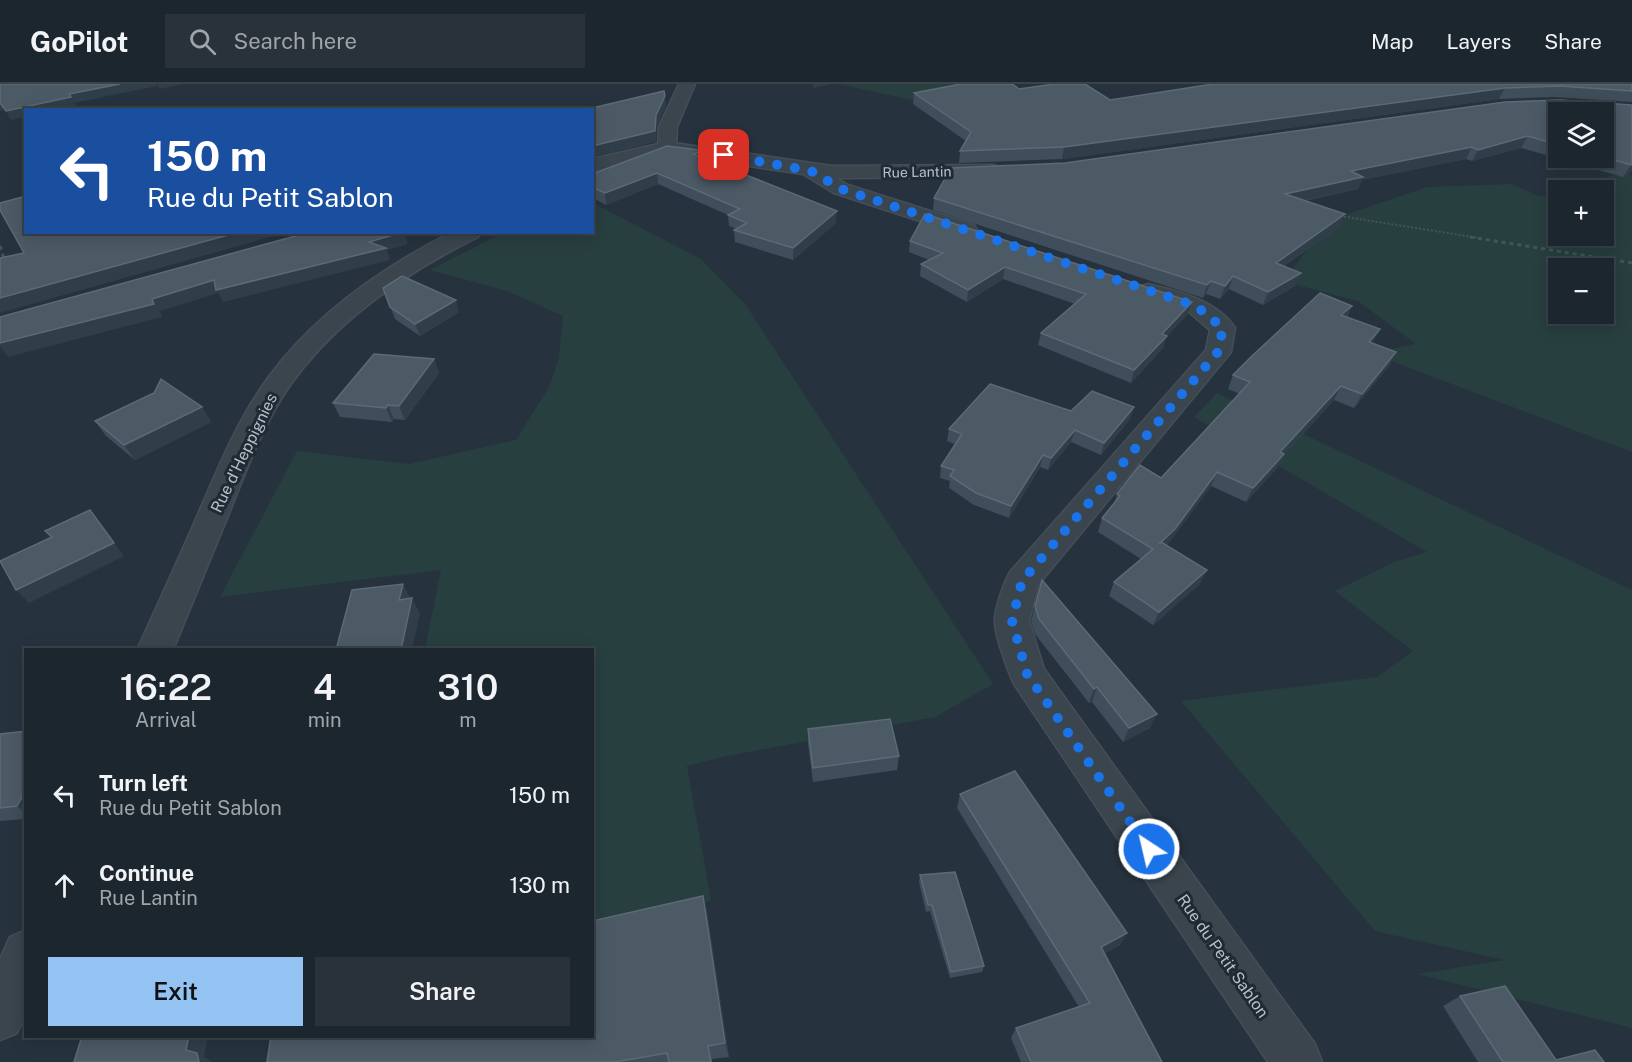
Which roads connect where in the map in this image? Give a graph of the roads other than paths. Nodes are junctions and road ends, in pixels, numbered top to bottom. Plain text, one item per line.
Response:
1 (687, 84) edge
2 (667, 148) junction
3 (594, 165) edge
4 (1011, 170) edge
5 (811, 171) junction
6 (594, 178) edge
7 (466, 234) edge
8 (997, 240) edge
9 (1119, 281) edge
10 (156, 648) edge
11 (24, 958) edge
12 (0, 1016) edge
13 (1297, 1062) edge

1 - 2 street
2 - 3 street
2 - 5 street, Rue Lantin
2 - 6 street
4 - 5 street, Rue Lantin
5 - 8 street
7 - 10 street, Rue d'Heppignies
9 - 13 street, Rue du Petit Sablon
11 - 12 street

